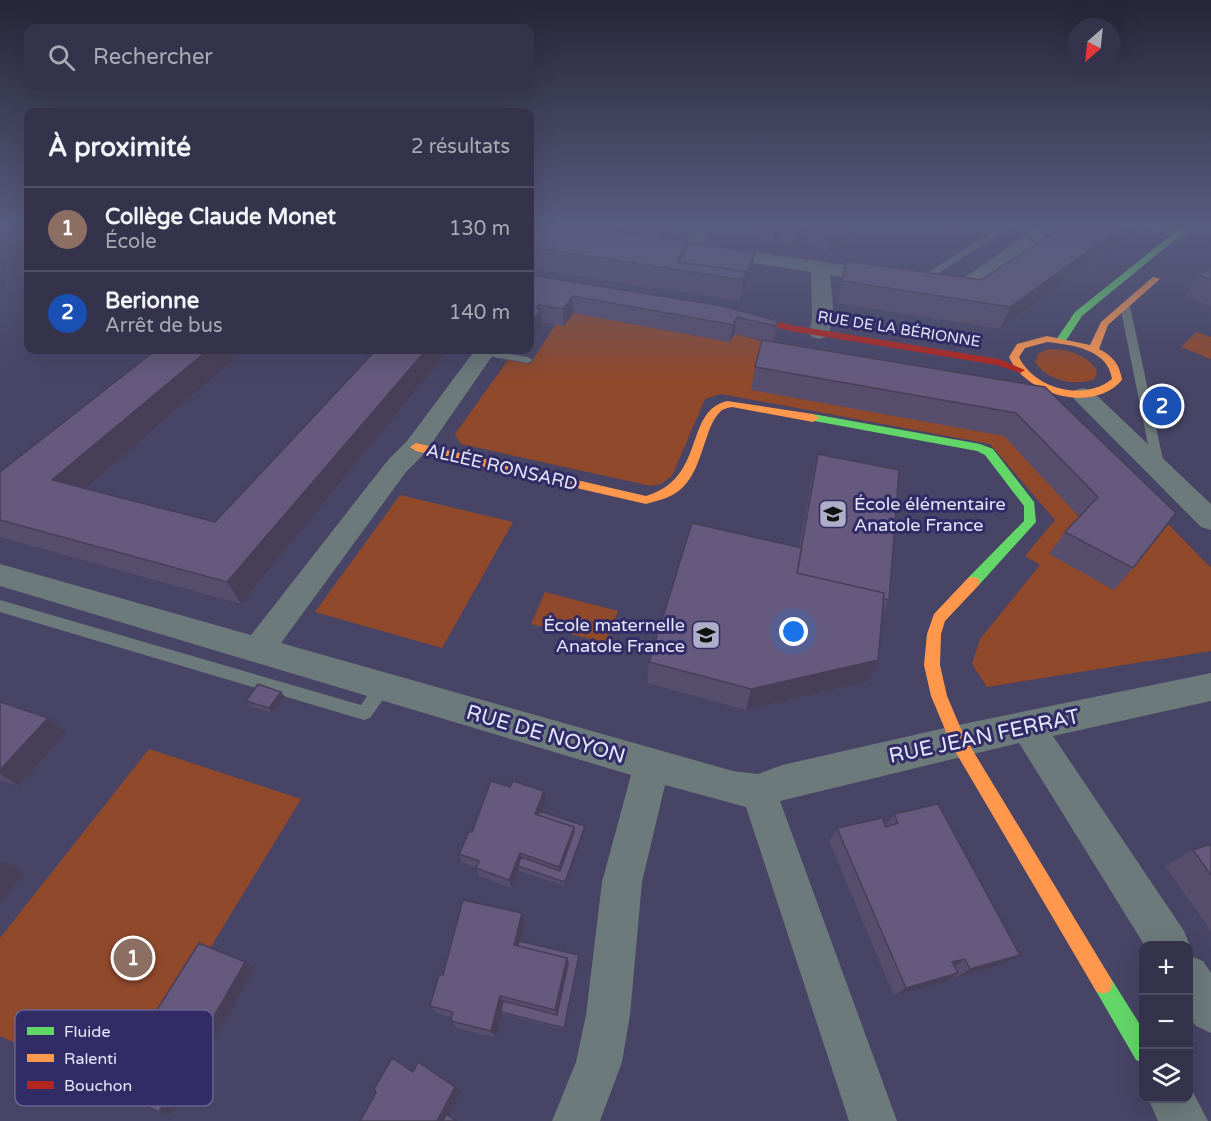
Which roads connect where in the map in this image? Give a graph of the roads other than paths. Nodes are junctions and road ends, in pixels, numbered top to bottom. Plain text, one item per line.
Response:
1 (820, 276) edge
2 (878, 276) edge
3 (927, 276) edge
4 (980, 276) edge
5 (1125, 276) edge
6 (1160, 276) edge
7 (918, 282) junction
8 (1125, 306) junction
9 (820, 326) junction
10 (1061, 340) junction
11 (1018, 346) junction
12 (1093, 350) junction
13 (475, 354) edge
14 (494, 354) edge
15 (528, 360) dead end
16 (1020, 370) junction
17 (1083, 395) junction
18 (416, 447) junction
19 (1160, 471) junction
20 (1211, 520) edge
21 (0, 575) edge
22 (0, 606) edge
23 (258, 650) junction
24 (384, 687) junction
25 (1211, 687) edge
26 (1027, 726) junction
27 (958, 741) junction
28 (652, 764) junction
29 (759, 792) junction
30 (1166, 941) edge
31 (1193, 984) edge
32 (1211, 1011) edge
33 (1141, 1049) edge
34 (1174, 1103) edge
35 (576, 1121) edge
36 (873, 1121) edge
37 (1184, 1121) edge

1 - 9 street
2 - 7 street
3 - 7 lane
4 - 7 street
5 - 10 street
6 - 8 street
8 - 12 street
8 - 19 lane
9 - 9 street, RUE DE LA BÉRIONNE
9 - 11 street, RUE DE LA BÉRIONNE
9 - 16 street, RUE DE LA BÉRIONNE
10 - 11 street, RUE DE LA BÉRIONNE
10 - 12 street, RUE DE LA BÉRIONNE
11 - 16 street
12 - 17 street
13 - 18 street
14 - 15 lane
16 - 17 street, RUE DE LA BÉRIONNE
17 - 19 street
18 - 23 street, ALLÉE RONSARD
18 - 27 street, ALLÉE RONSARD
19 - 20 street
21 - 23 street, RUE DE NOYON
22 - 24 lane
23 - 24 street, RUE DE NOYON
24 - 28 street, RUE DE NOYON
25 - 26 street, RUE JEAN FERRAT
26 - 27 street, RUE JEAN FERRAT
26 - 30 street
27 - 29 street, RUE JEAN FERRAT
27 - 33 street
28 - 29 street, RUE DE NOYON
28 - 35 street
29 - 36 street
31 - 32 street
34 - 37 street

